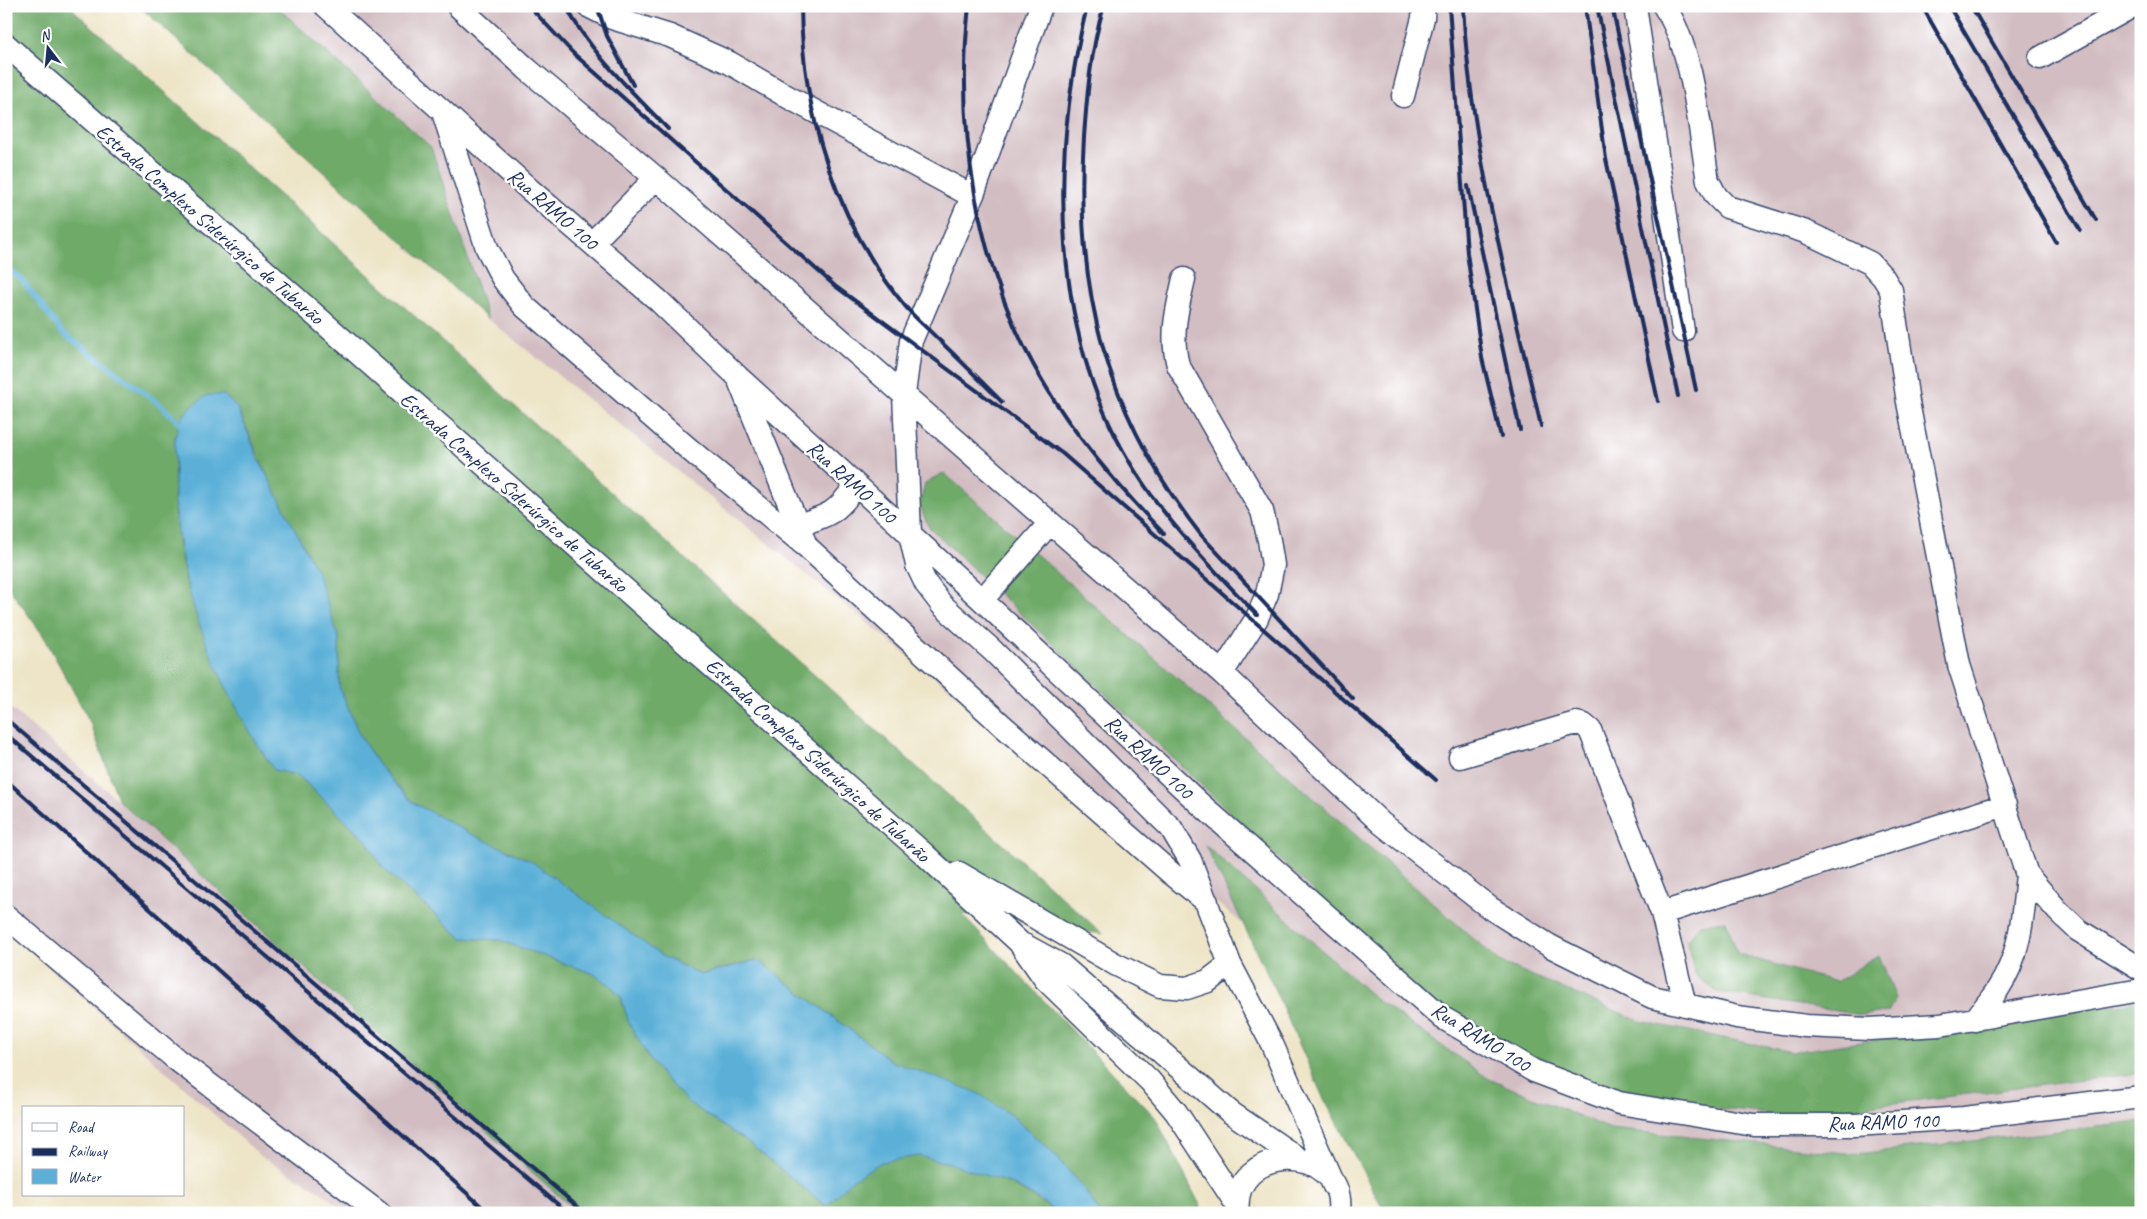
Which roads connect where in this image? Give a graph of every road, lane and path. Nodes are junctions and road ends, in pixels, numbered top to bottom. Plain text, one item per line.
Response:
1 (326, 6) edge
2 (458, 6) edge
3 (588, 6) edge
4 (1041, 6) edge
5 (1424, 6) edge
6 (1635, 6) edge
7 (1664, 6) edge
8 (2133, 6) edge
9 (6, 45) edge
10 (2040, 58) dead end
11 (1403, 96) dead end
12 (442, 111) junction
13 (656, 178) junction
14 (972, 196) junction
15 (592, 244) junction
16 (1184, 279) dead end
17 (1683, 331) dead end
18 (738, 377) junction
19 (904, 394) junction
20 (856, 485) junction
21 (1050, 523) junction
22 (910, 534) junction
23 (802, 536) junction
24 (982, 600) junction
25 (1222, 673) junction
26 (1460, 757) dead end
27 (2005, 805) junction
28 (923, 853) junction
29 (2027, 875) junction
30 (1207, 902) junction
31 (1662, 913) junction
32 (6, 916) edge
33 (1019, 942) junction
34 (1230, 964) junction
35 (2141, 968) edge
36 (2141, 990) edge
37 (1685, 1005) junction
38 (1975, 1020) junction
39 (2141, 1098) edge
40 (1299, 1159) junction
41 (1339, 1204) edge
42 (1237, 1209) edge
43 (379, 1213) edge

1 - 12 street, Rua RAMO 100
2 - 13 street
3 - 14 street
4 - 14 street
5 - 11 street
6 - 17 street
7 - 27 street
8 - 10 street
9 - 28 street, Estrada Complexo Siderúrgico de Tubarão
12 - 15 street, Rua RAMO 100
12 - 23 street
13 - 15 street
13 - 19 street
14 - 19 street
15 - 18 street, Rua RAMO 100
16 - 25 street
18 - 20 street, Rua RAMO 100
18 - 23 street
19 - 21 street
19 - 22 street
20 - 22 street, Rua RAMO 100
20 - 23 street
21 - 24 street
21 - 25 street
22 - 24 street, Rua RAMO 100
22 - 30 street
23 - 30 street
24 - 39 street, Rua RAMO 100
25 - 37 street
26 - 31 street
27 - 29 street
27 - 31 street
28 - 33 street, Estrada Complexo Siderúrgico de Tubarão
28 - 34 street
29 - 35 street
29 - 38 street
30 - 34 street
31 - 37 street
32 - 43 street
33 - 40 street, Estrada Complexo Siderúrgico de Tubarão
33 - 42 street, Estrada Complexo Siderúrgico de Tubarão
34 - 41 street
36 - 38 street
37 - 38 street
40 - 41 street, Estrada Complexo Siderúrgico de Tubarão
40 - 42 street, Estrada Complexo Siderúrgico de Tubarão

